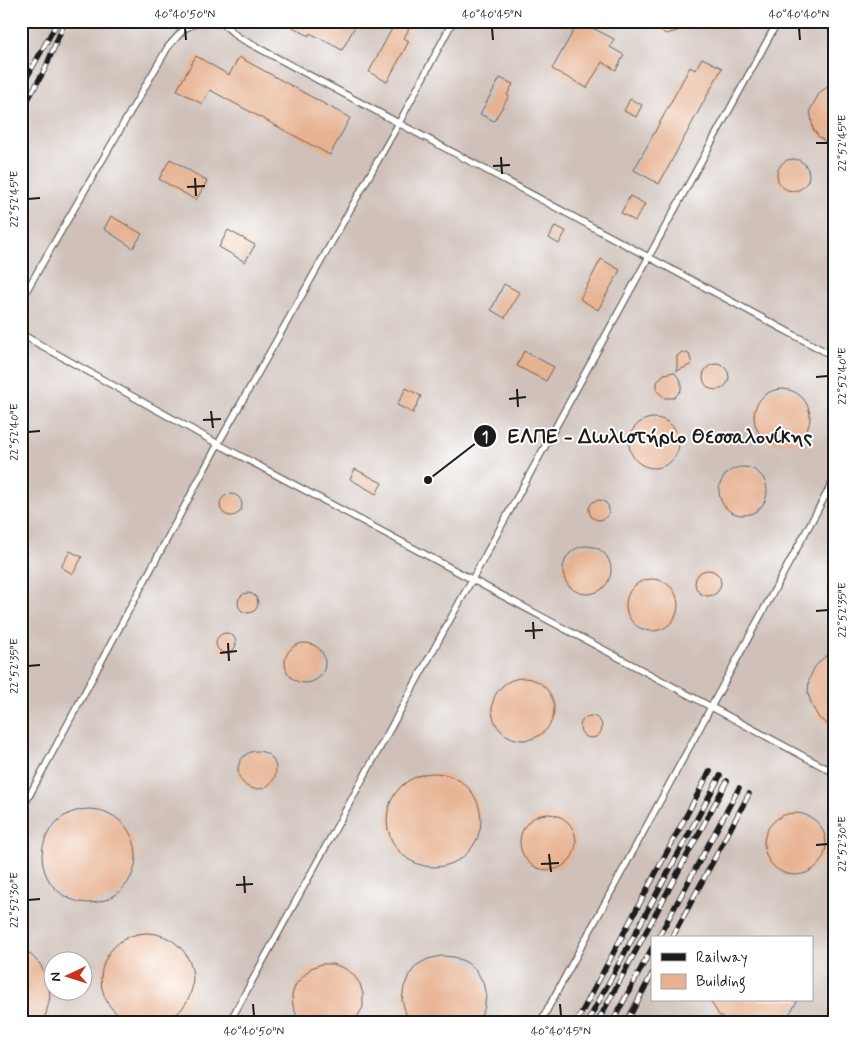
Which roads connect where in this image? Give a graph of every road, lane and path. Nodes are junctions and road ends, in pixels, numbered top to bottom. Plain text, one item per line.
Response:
1 (200, 21) edge
2 (219, 21) edge
3 (452, 21) edge
4 (778, 21) edge
5 (398, 123) junction
6 (649, 257) junction
7 (21, 300) edge
8 (21, 334) edge
9 (835, 357) edge
10 (218, 444) junction
11 (835, 478) edge
12 (471, 580) junction
13 (711, 707) junction
14 (835, 773) edge
15 (21, 811) edge
16 (229, 1023) edge
17 (540, 1023) edge

1 - 7 lane
2 - 5 lane
3 - 5 lane
4 - 6 lane
5 - 6 lane
5 - 10 lane
6 - 9 lane
6 - 12 lane
8 - 10 lane
10 - 12 lane
10 - 15 lane
11 - 13 lane
12 - 13 lane
12 - 16 lane
13 - 14 lane
13 - 17 lane

